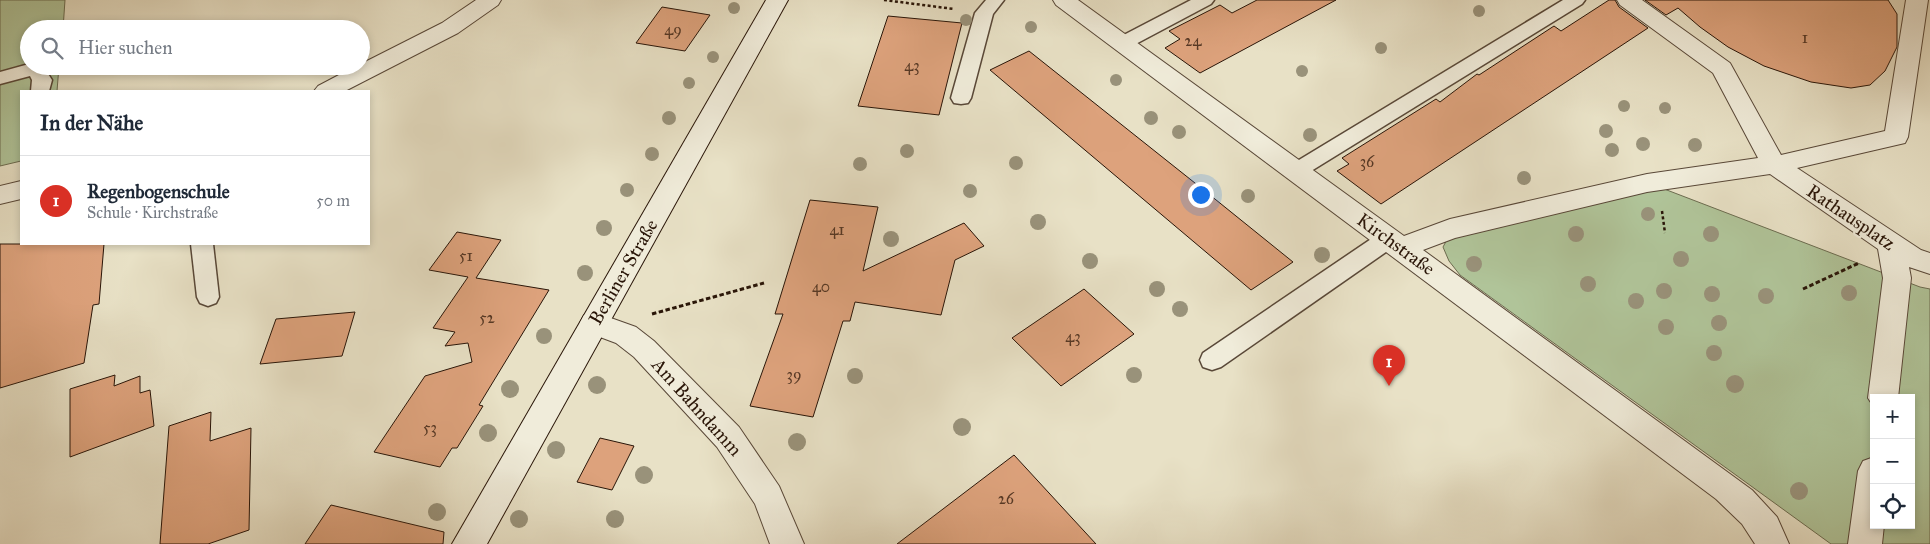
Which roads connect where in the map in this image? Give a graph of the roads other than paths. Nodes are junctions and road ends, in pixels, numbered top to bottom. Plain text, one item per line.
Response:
1 (490, 0) edge
2 (777, 0) edge
3 (1064, 0) edge
4 (1205, 0) edge
5 (1576, 0) edge
6 (1628, 0) edge
7 (1917, 0) edge
8 (990, 6) edge
9 (1122, 43) junction
10 (370, 69) edge
11 (20, 73) edge
12 (39, 75) edge
13 (357, 75) edge
14 (0, 78) edge
15 (40, 90) edge
16 (328, 90) edge
17 (961, 98) dead end
18 (1774, 165) junction
19 (1296, 171) junction
20 (20, 190) edge
21 (0, 195) edge
22 (1395, 244) junction
23 (1891, 244) junction
24 (202, 245) edge
25 (1930, 264) edge
26 (208, 297) dead end
27 (594, 323) junction
28 (1212, 360) dead end
29 (1882, 394) edge
30 (1872, 484) edge
31 (469, 544) edge
32 (787, 544) edge
33 (1772, 544) edge
34 (1865, 544) edge

1 - 10 street
2 - 27 street, Berliner Straße
3 - 9 street, Kirchstraße
4 - 9 lane
5 - 19 lane
6 - 18 street, Rathausplatz
7 - 18 street, Rathausplatz
8 - 17 lane
9 - 19 street, Kirchstraße
11 - 14 lane
12 - 15 lane
13 - 16 street
18 - 22 street, Rathausplatz
18 - 23 street, Rathausplatz
19 - 22 street, Kirchstraße
20 - 21 street
22 - 28 lane
22 - 33 street, Kirchstraße
23 - 25 street, Rathausplatz
23 - 29 street
24 - 26 lane
27 - 31 street, Berliner Straße
27 - 32 street, Am Bahndamm
30 - 34 street

